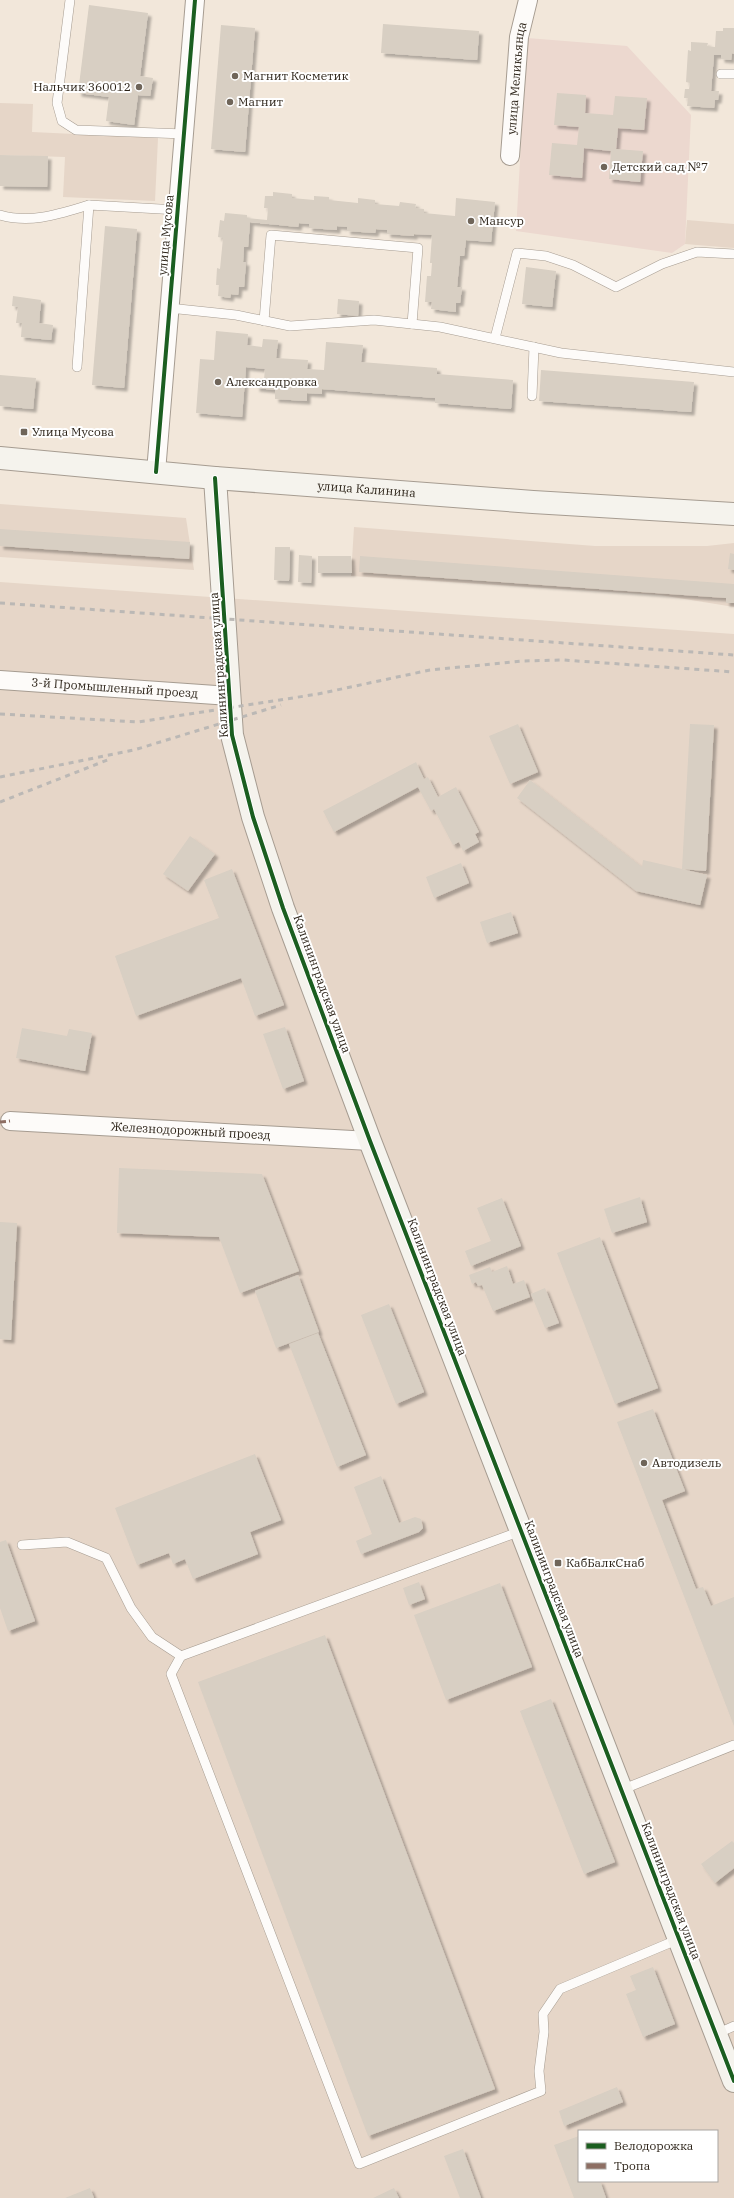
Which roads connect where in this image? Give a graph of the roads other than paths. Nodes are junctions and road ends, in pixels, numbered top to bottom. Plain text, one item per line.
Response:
1 (70, 0) edge
2 (195, 0) edge
3 (528, 0) edge
4 (721, 74) dead end
5 (734, 74) edge
6 (185, 134) junction
7 (510, 156) dead end
8 (89, 205) junction
9 (178, 210) junction
10 (0, 215) edge
11 (734, 254) edge
12 (169, 308) junction
13 (264, 320) junction
14 (412, 324) junction
15 (495, 338) junction
16 (534, 347) junction
17 (77, 367) dead end
18 (734, 372) edge
19 (532, 396) dead end
20 (0, 458) edge
21 (156, 472) junction
22 (215, 478) junction
23 (734, 514) edge
24 (0, 680) edge
25 (230, 696) junction
26 (10, 1121) dead end
27 (370, 1141) junction
28 (521, 1531) junction
29 (22, 1545) dead end
30 (181, 1656) junction
31 (734, 1745) edge
32 (621, 1790) junction
33 (679, 1939) junction
34 (725, 2030) edge
35 (734, 2081) edge

1 - 6 lane
2 - 6 street, улица Мусова
3 - 7 street, улица Меликьянца
4 - 5 lane
6 - 9 street, улица Мусова
8 - 9 lane
8 - 10 lane
8 - 17 lane
9 - 12 street, улица Мусова
11 - 15 lane
12 - 13 lane
12 - 21 street, улица Мусова
13 - 14 lane
13 - 14 lane
14 - 15 lane
15 - 16 lane
16 - 18 lane
16 - 19 lane
20 - 21 street, улица Калинина
21 - 22 street, улица Калинина
22 - 23 street, улица Калинина
22 - 25 street, Калининградская улица
24 - 25 street, 3-й Промышленный проезд
25 - 27 street, Калининградская улица
26 - 27 street, Железнодорожный проезд
27 - 28 street, Калининградская улица
28 - 30 lane
28 - 32 street, Калининградская улица
29 - 30 lane
30 - 33 lane
31 - 32 lane
32 - 33 street, Калининградская улица
33 - 34 street, Калининградская улица
34 - 35 street, Калининградская улица

